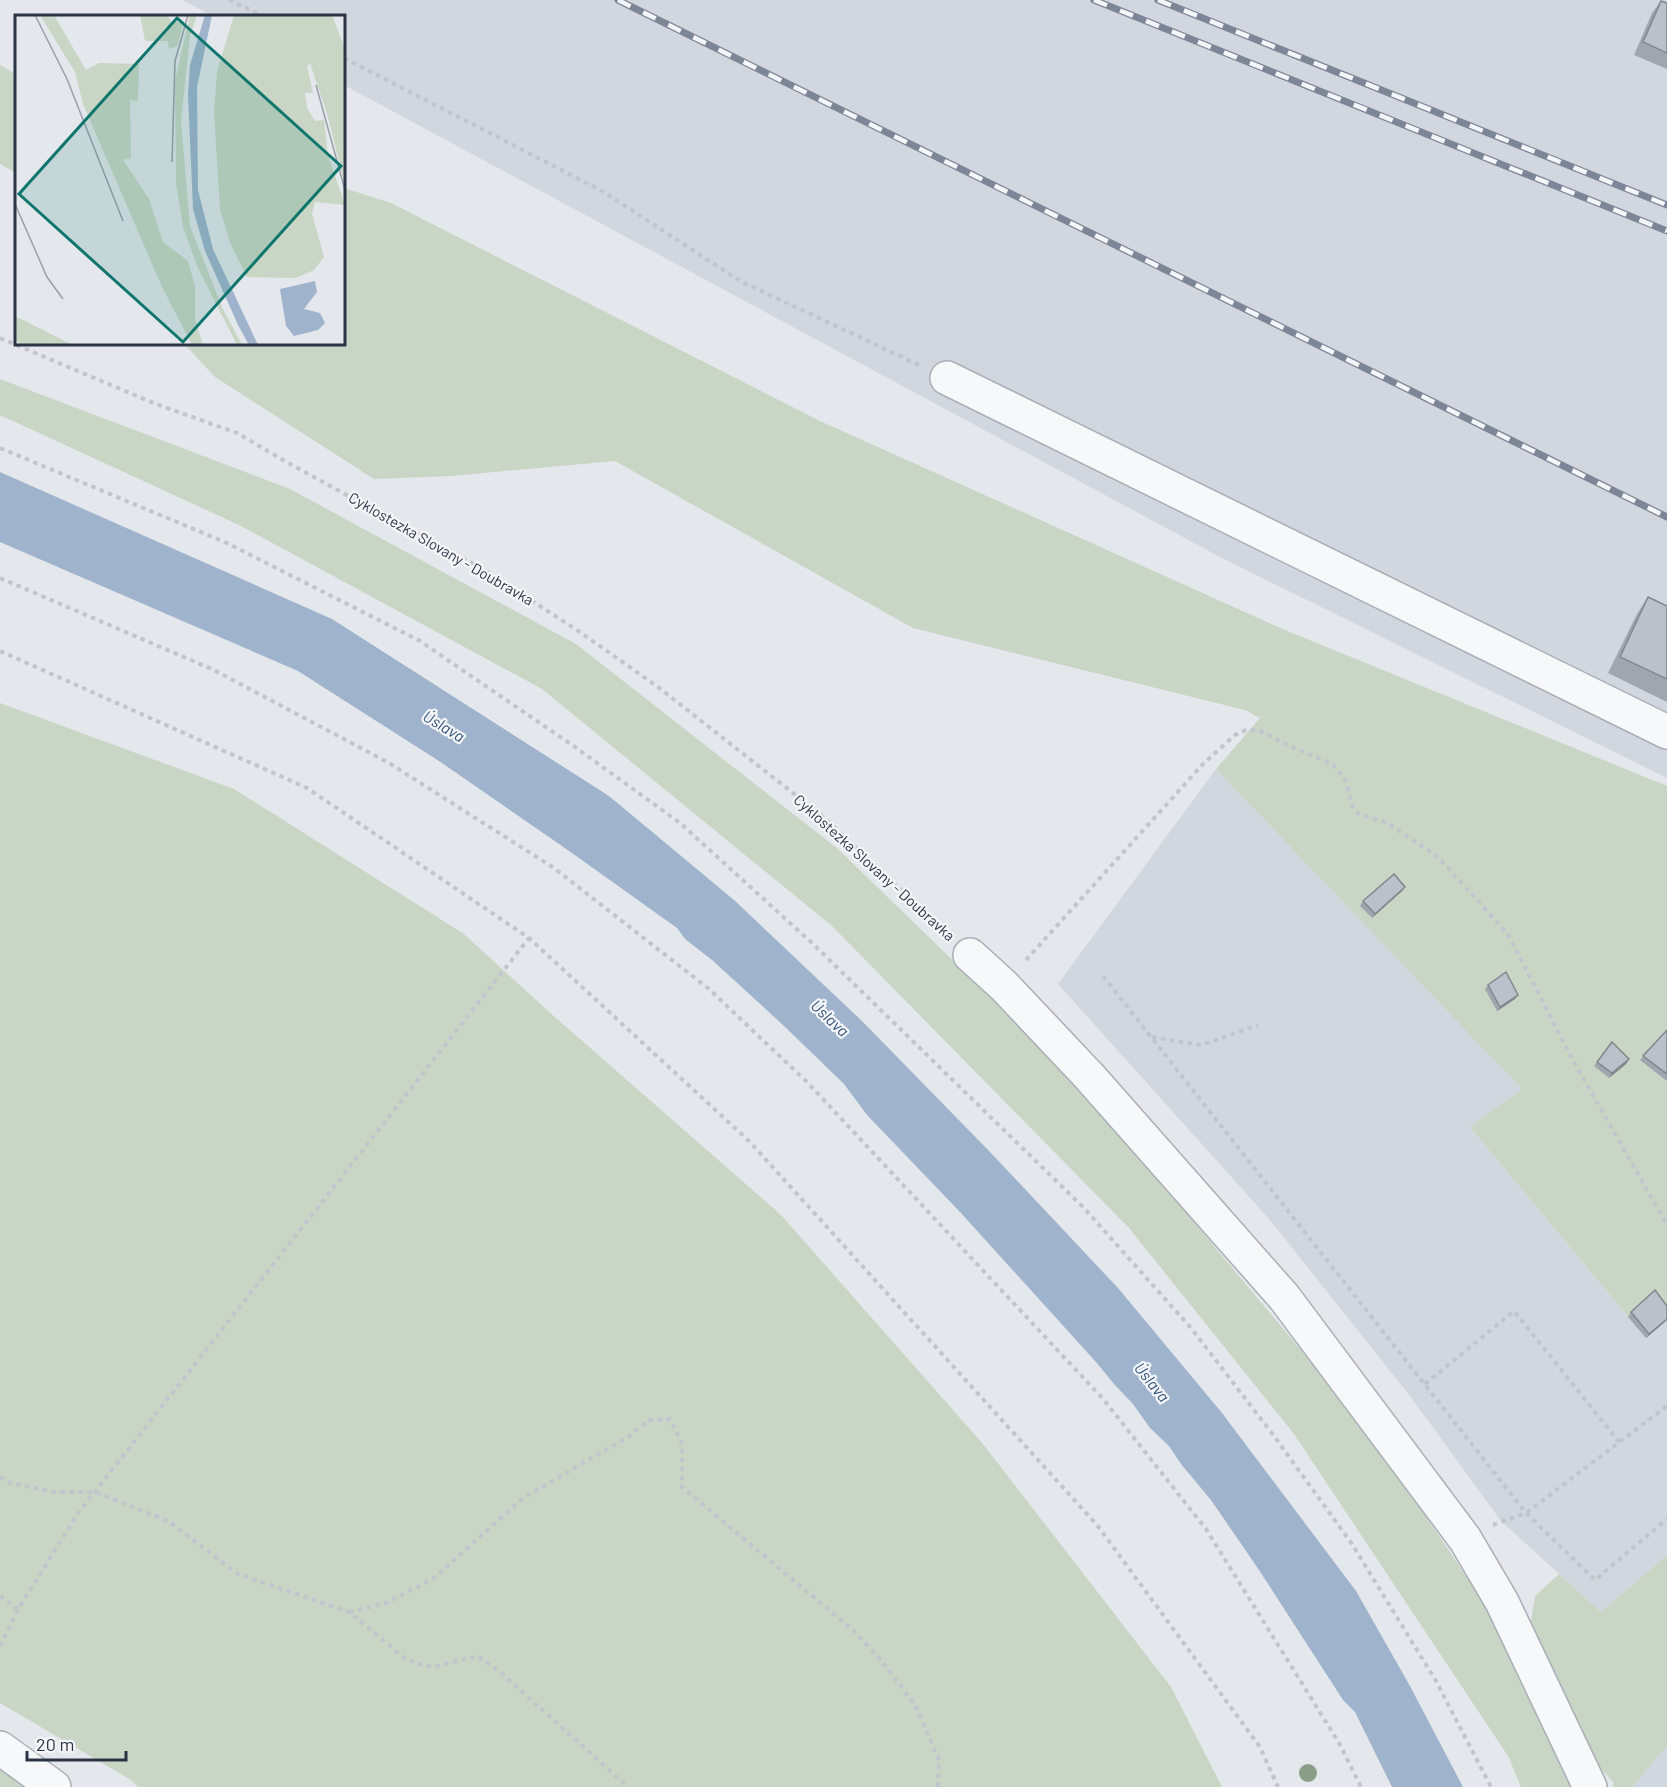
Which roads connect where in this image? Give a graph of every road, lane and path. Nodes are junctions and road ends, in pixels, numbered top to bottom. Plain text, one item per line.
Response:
1 (229, 0) edge
2 (261, 15) edge
3 (345, 59) edge
4 (0, 338) edge
5 (15, 344) edge
6 (17, 345) edge
7 (947, 378) joint
8 (0, 448) edge
9 (0, 578) edge
10 (0, 651) edge
11 (1667, 732) edge
12 (529, 938) junction
13 (970, 955) joint
14 (1103, 976) dead end
15 (1004, 986) junction
16 (1258, 1025) dead end
17 (1151, 1036) junction
18 (1667, 1225) edge
19 (1425, 1384) junction
20 (1667, 1406) edge
21 (1620, 1443) junction
22 (0, 1477) edge
23 (95, 1492) junction
24 (1526, 1513) junction
25 (1667, 1519) edge
26 (1501, 1521) dead end
27 (0, 1596) edge
28 (18, 1609) junction
29 (349, 1612) junction
30 (0, 1646) edge
31 (0, 1748) edge
32 (54, 1787) edge
33 (628, 1787) edge
34 (938, 1787) edge
35 (1278, 1787) edge
36 (1360, 1787) edge
37 (1491, 1787) edge
38 (1590, 1787) edge

1 - 2 path
3 - 7 path
4 - 5 path, Cyklostezka Slovany - Doubravka
6 - 13 path, Cyklostezka Slovany - Doubravka
7 - 11 lane
8 - 37 path
9 - 36 path
10 - 12 path
12 - 23 path
12 - 35 path
13 - 15 lane
14 - 17 path
15 - 18 path
15 - 38 lane
16 - 17 path
17 - 19 path
19 - 21 path
19 - 24 path
20 - 21 path
21 - 24 path
22 - 23 path
23 - 28 path
23 - 29 path
24 - 25 path
24 - 26 path
27 - 28 path
28 - 30 path
29 - 33 path
29 - 34 path
31 - 32 lane

